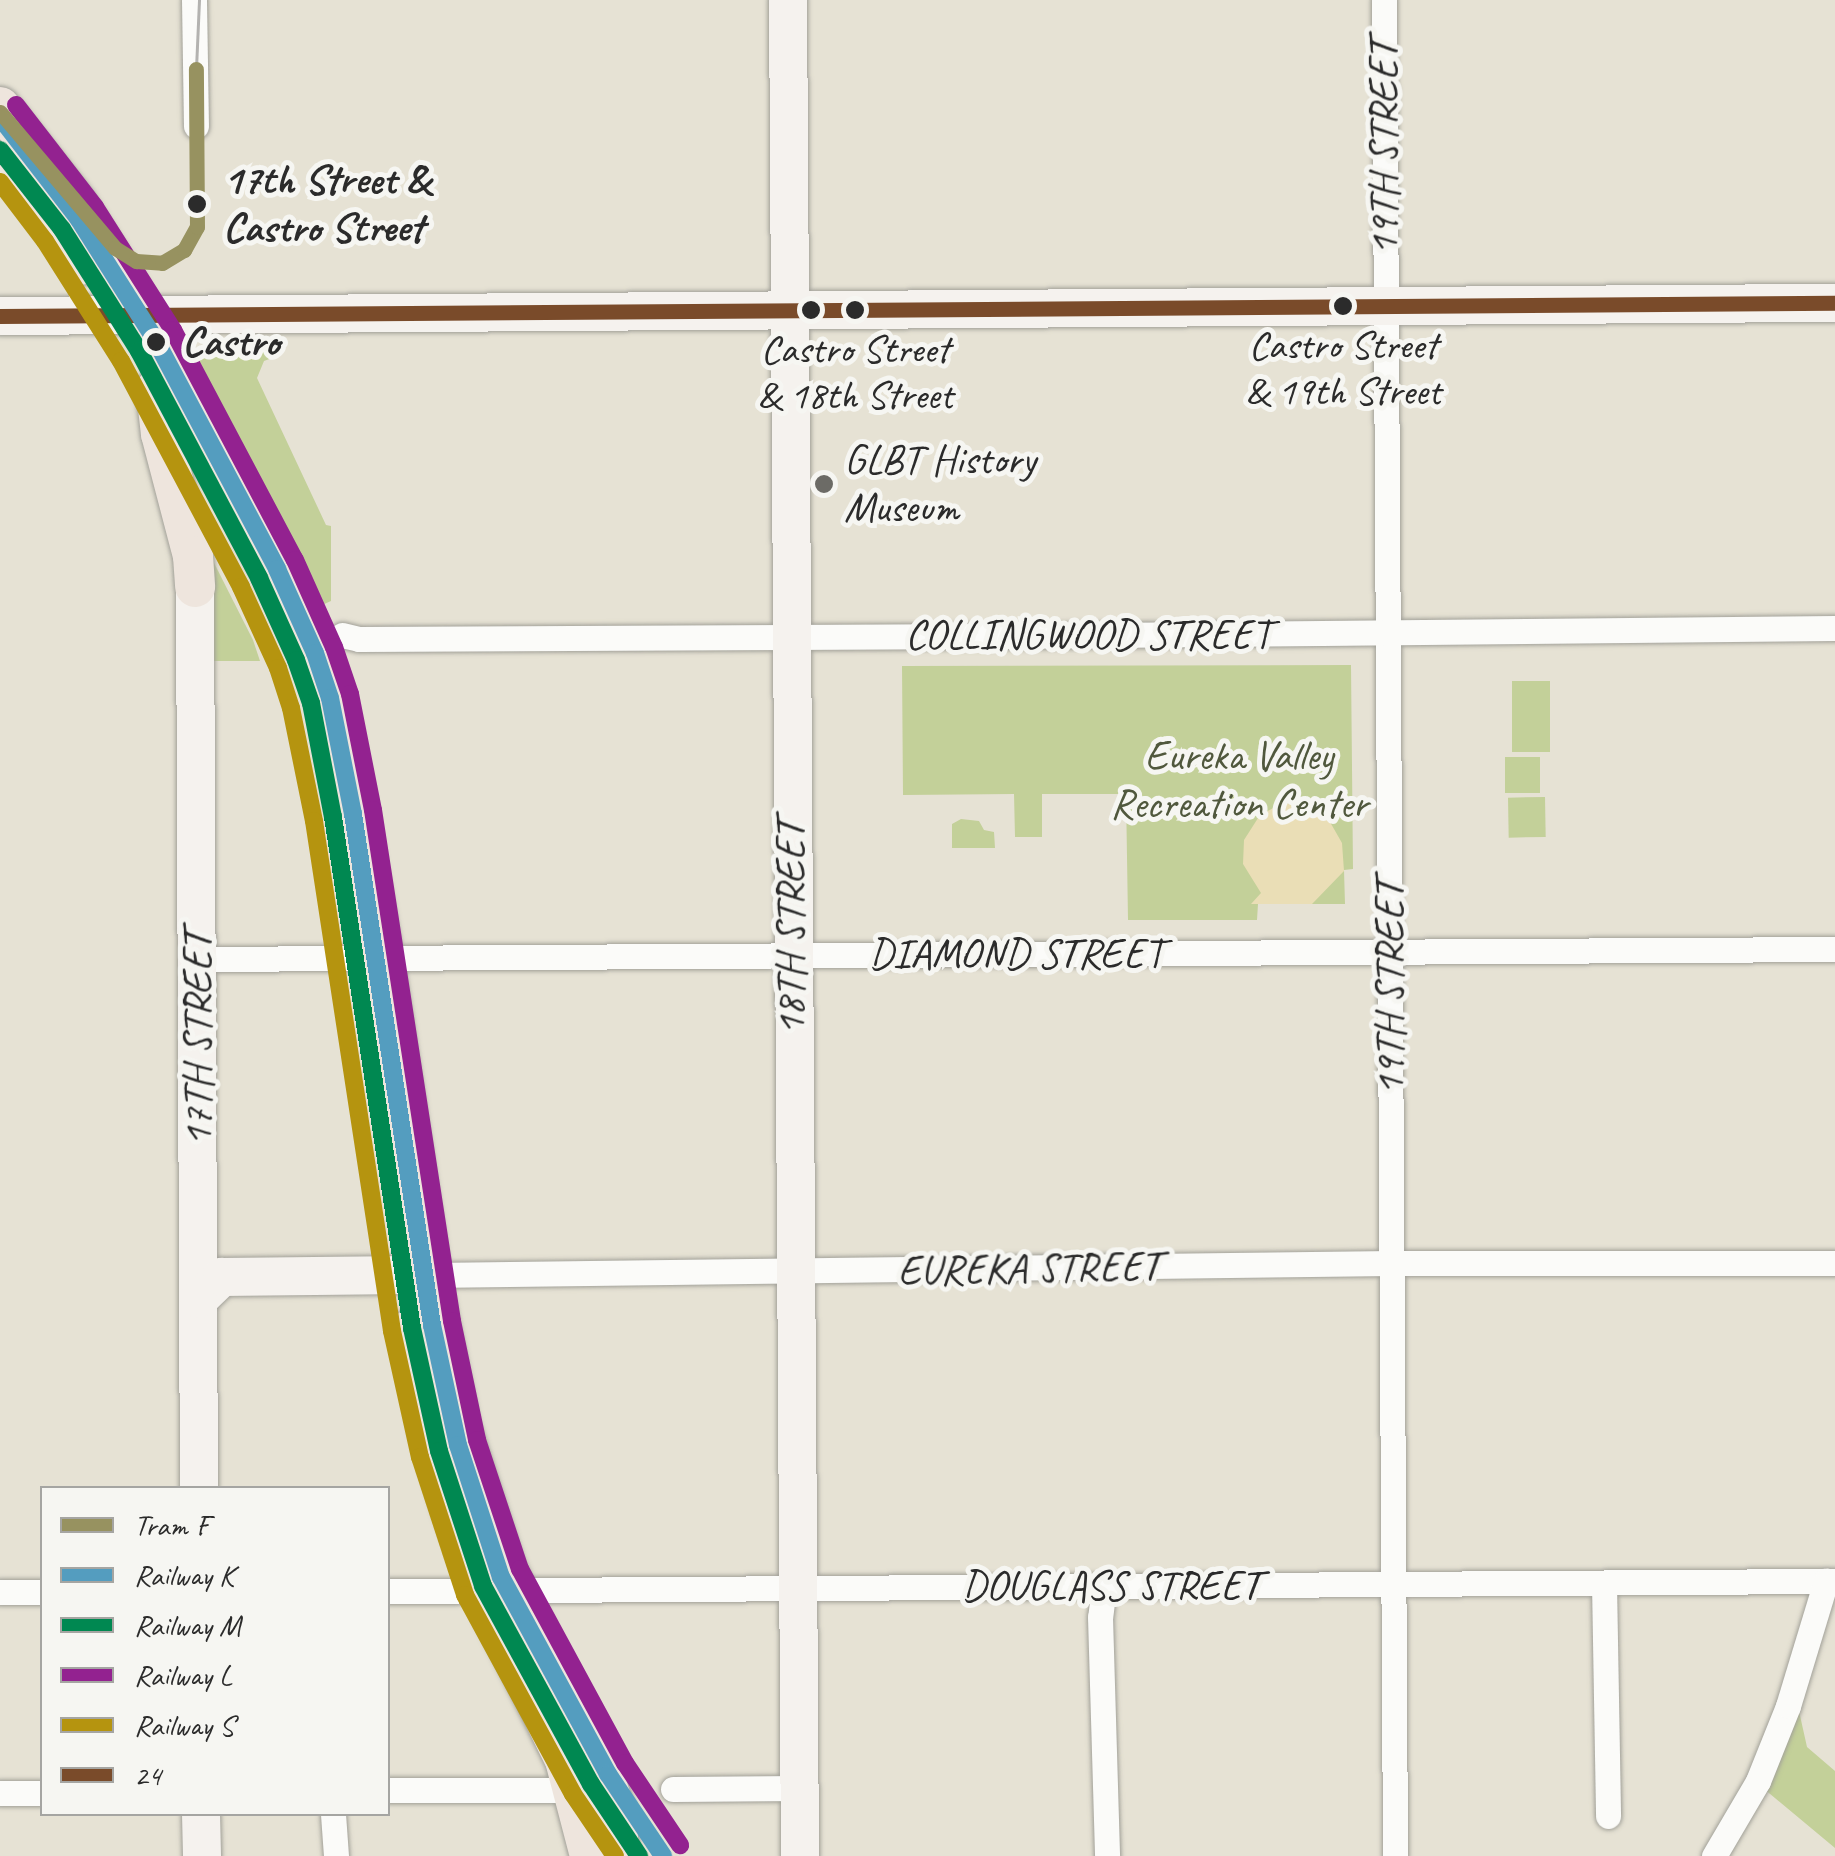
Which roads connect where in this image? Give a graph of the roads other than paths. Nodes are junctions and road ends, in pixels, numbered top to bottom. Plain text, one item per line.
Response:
1 (194, 0) edge
2 (788, 0) edge
3 (1384, 0) edge
4 (0, 107) edge
5 (196, 126) dead end
6 (0, 150) edge
7 (1835, 303) edge
8 (1384, 307) junction
9 (790, 310) junction
10 (128, 315) junction
11 (0, 316) edge
12 (156, 388) junction
13 (195, 587) joint
14 (294, 606) junction
15 (1835, 628) edge
16 (1388, 632) junction
17 (342, 634) joint
18 (790, 637) junction
19 (1835, 949) edge
20 (1390, 951) junction
21 (791, 955) junction
22 (198, 958) junction
23 (370, 958) junction
24 (1392, 1263) junction
25 (1835, 1263) edge
26 (794, 1273) junction
27 (418, 1276) junction
28 (207, 1278) junction
29 (199, 1486) edge
30 (1830, 1581) edge
31 (1604, 1583) junction
32 (1394, 1584) junction
33 (1104, 1586) junction
34 (798, 1588) junction
35 (499, 1590) junction
36 (390, 1591) edge
37 (0, 1592) edge
38 (40, 1592) edge
39 (800, 1788) junction
40 (672, 1789) dead end
41 (390, 1790) edge
42 (576, 1790) junction
43 (40, 1792) edge
44 (0, 1793) edge
45 (202, 1816) edge
46 (333, 1816) edge
47 (1608, 1816) dead end
48 (202, 1856) edge
49 (336, 1856) edge
50 (590, 1856) edge
51 (620, 1856) edge
52 (800, 1856) edge
53 (1106, 1856) edge
54 (1394, 1856) edge
55 (1714, 1856) edge

1 - 5 street
2 - 9 street, 18TH STREET
3 - 8 street, 19TH STREET
4 - 10 main road
6 - 10 main road
7 - 8 street
8 - 9 street
8 - 16 street, 19TH STREET
9 - 10 street
9 - 18 street, 18TH STREET
10 - 11 street
10 - 12 main road
10 - 14 main road
12 - 13 main road
12 - 23 main road
13 - 22 street, 17TH STREET
14 - 17 main road
14 - 23 main road
15 - 16 street, COLLINGWOOD STREET
16 - 18 street, COLLINGWOOD STREET
16 - 20 street, 19TH STREET
17 - 18 street, COLLINGWOOD STREET
18 - 21 street, 18TH STREET
19 - 20 street, DIAMOND STREET
20 - 21 street, DIAMOND STREET
20 - 24 street, 19TH STREET
21 - 23 street, DIAMOND STREET
21 - 26 street, 18TH STREET
22 - 23 street, DIAMOND STREET
22 - 28 street, 17TH STREET
23 - 27 main road
24 - 25 street, EUREKA STREET
24 - 26 street, EUREKA STREET
24 - 32 street, 19TH STREET
26 - 27 street, EUREKA STREET
26 - 34 street, 18TH STREET
27 - 28 street, EUREKA STREET
27 - 35 main road
28 - 29 street, 17TH STREET
30 - 31 street, DOUGLASS STREET
30 - 55 street
31 - 32 street, DOUGLASS STREET
31 - 47 street
32 - 33 street, DOUGLASS STREET
32 - 54 street, 19TH STREET
33 - 34 street, DOUGLASS STREET
33 - 53 street
34 - 35 street, DOUGLASS STREET
34 - 39 street, 18TH STREET
35 - 36 street, DOUGLASS STREET
35 - 42 main road
35 - 51 main road
37 - 38 street
39 - 40 street
39 - 52 street, 18TH STREET
41 - 42 street
42 - 50 main road
43 - 44 street
45 - 48 street
46 - 49 street

